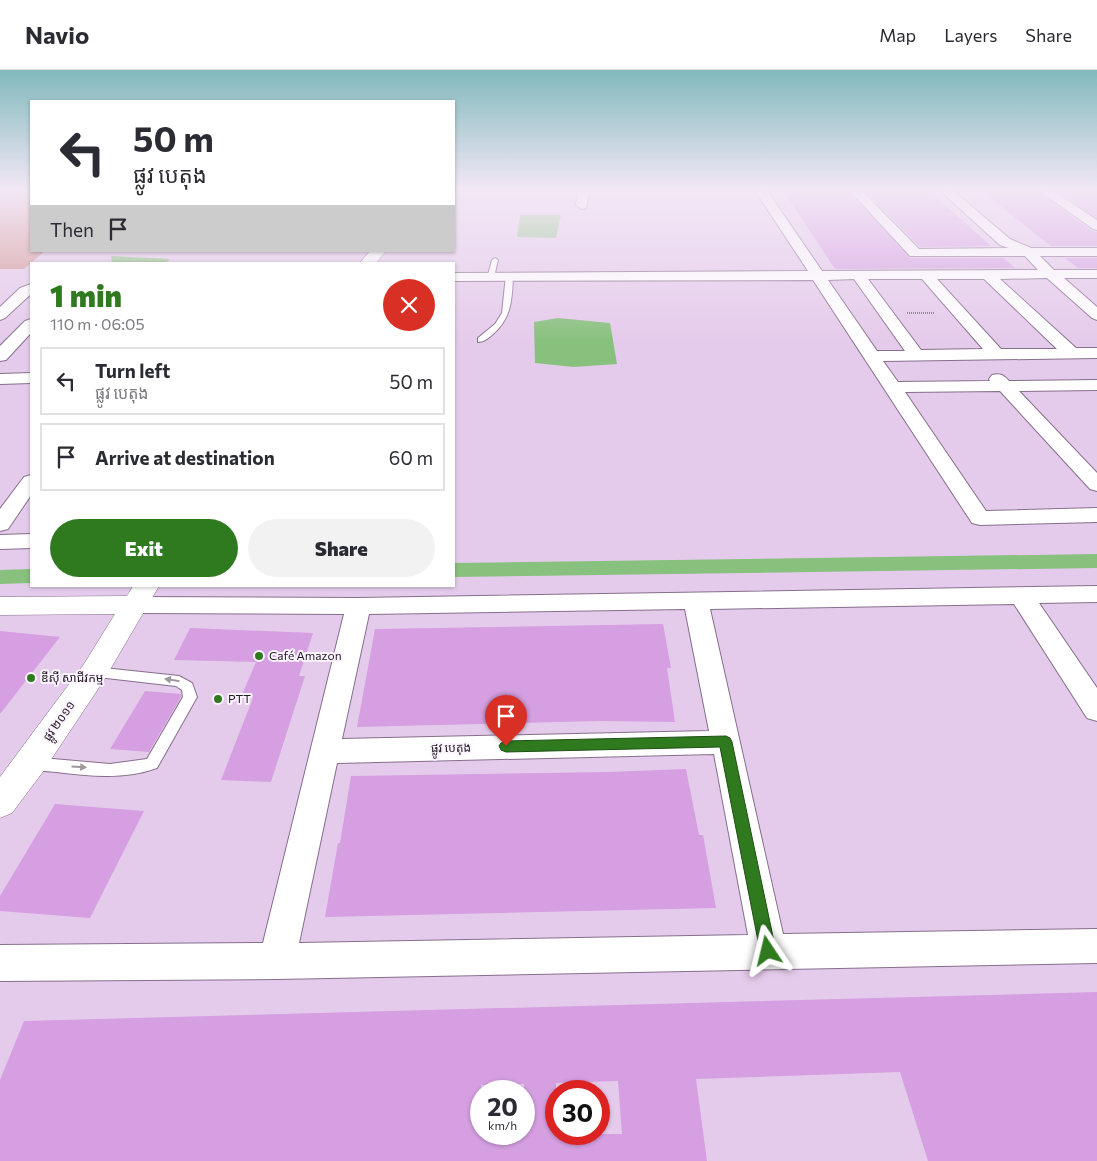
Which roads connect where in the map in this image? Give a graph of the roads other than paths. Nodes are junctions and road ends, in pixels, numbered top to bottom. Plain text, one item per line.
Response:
1 (794, 240) edge
2 (903, 240) edge
3 (1003, 240) edge
4 (1022, 240) edge
5 (379, 252) edge
6 (1028, 252) junction
7 (1097, 252) edge
8 (494, 260) dead end
9 (368, 262) edge
10 (987, 274) junction
11 (1050, 274) junction
12 (1097, 274) edge
13 (817, 275) junction
14 (858, 275) junction
15 (926, 275) junction
16 (455, 277) edge
17 (490, 277) junction
18 (509, 277) junction
19 (30, 288) edge
20 (0, 315) edge
21 (1097, 315) edge
22 (30, 325) edge
23 (0, 326) edge
24 (481, 340) dead end
25 (1097, 353) edge
26 (1072, 354) junction
27 (975, 355) junction
28 (997, 355) junction
29 (0, 356) edge
30 (871, 356) junction
31 (918, 356) junction
32 (30, 378) edge
33 (0, 379) edge
34 (1004, 386) junction
35 (892, 387) junction
36 (1094, 388) edge
37 (30, 482) edge
38 (1097, 485) edge
39 (1097, 515) edge
40 (0, 524) edge
41 (0, 542) edge
42 (30, 542) edge
43 (142, 595) edge
44 (1021, 596) junction
45 (1094, 598) edge
46 (696, 601) junction
47 (0, 606) edge
48 (358, 606) junction
49 (94, 672) junction
50 (1097, 710) edge
51 (726, 742) junction
52 (326, 751) junction
53 (30, 763) junction
54 (0, 803) edge
55 (1097, 946) edge
56 (768, 951) junction
57 (277, 961) junction
58 (0, 963) edge

1 - 13 street
2 - 6 street
3 - 6 street
4 - 6 street
5 - 9 main road
6 - 7 street
6 - 11 street
8 - 17 lane
10 - 11 street
10 - 15 street
10 - 26 street
11 - 12 street
11 - 21 street
13 - 14 street
13 - 18 street
13 - 30 street
14 - 15 street
14 - 31 street
15 - 28 street
16 - 17 street
17 - 18 street
18 - 24 lane
19 - 20 street
22 - 23 street
22 - 29 street
25 - 26 street
26 - 28 street
27 - 28 street
27 - 31 street
27 - 34 street
30 - 31 street
30 - 35 street
32 - 33 street
34 - 35 street
34 - 36 street
34 - 38 street
35 - 39 street
37 - 40 street
41 - 42 street
43 - 47 main road
43 - 48 street
43 - 49 main road, ផ្លូវ ២០១១
44 - 45 street
44 - 46 street
44 - 50 street
46 - 48 street
46 - 51 street
48 - 52 street
49 - 53 main road, ផ្លូវ ២០១១
53 -> 49 lane
51 - 52 street, ផ្លូវ បេតុង
51 - 56 street
52 - 57 street
53 - 54 main road, ផ្លូវ ២០១១
55 - 56 street
56 - 57 street
57 - 58 street

